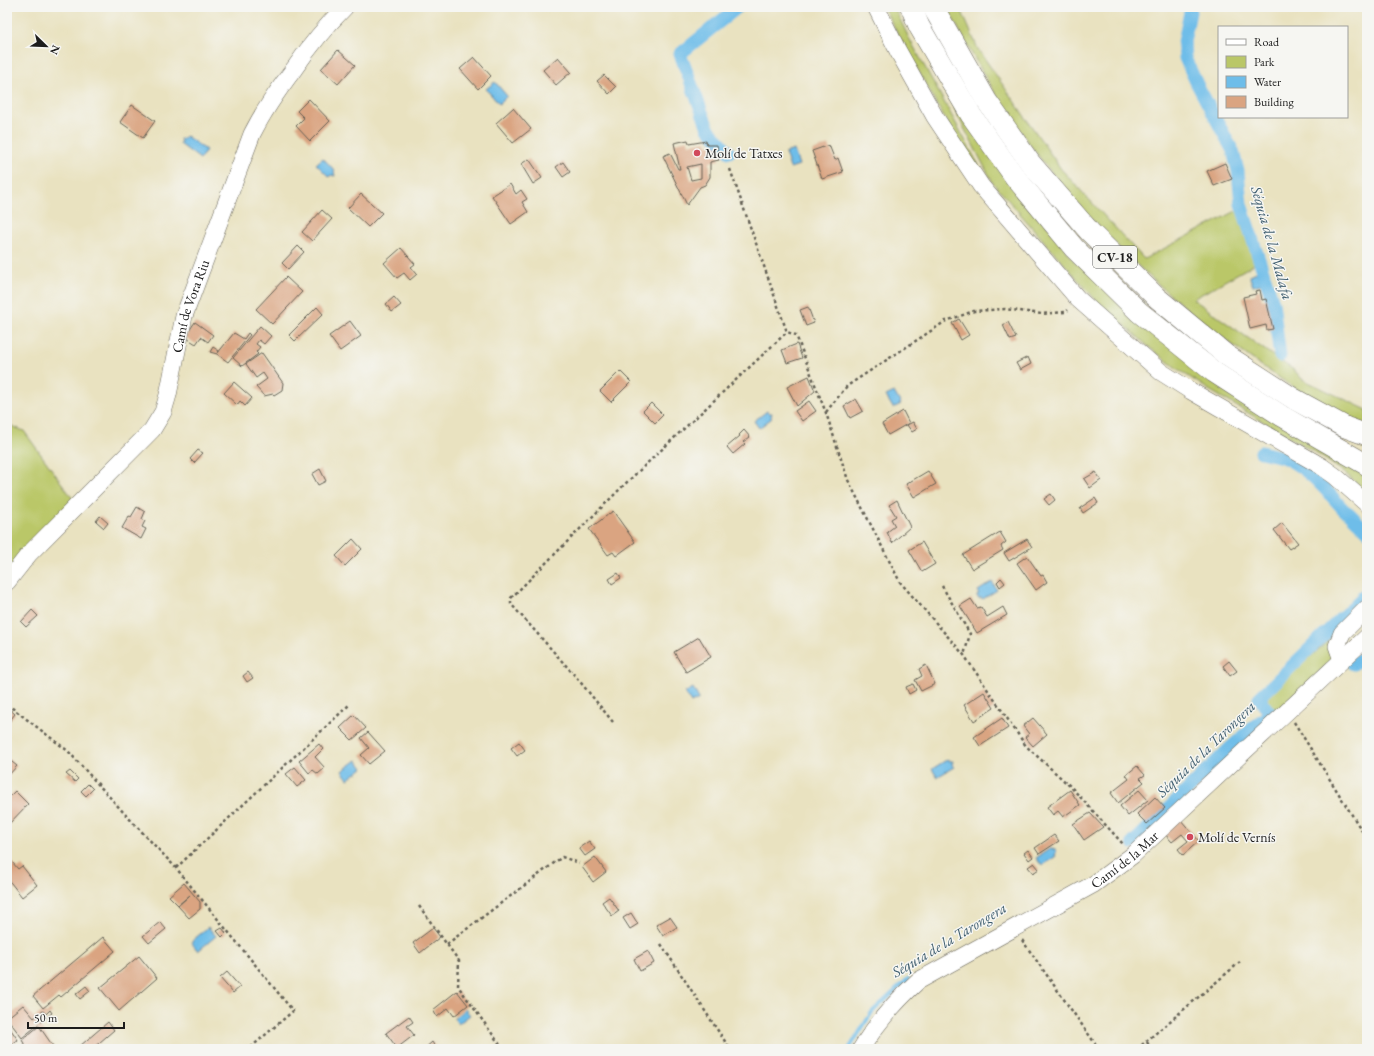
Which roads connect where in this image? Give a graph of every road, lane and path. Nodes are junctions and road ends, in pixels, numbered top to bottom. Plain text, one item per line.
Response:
1 (344, 7) edge
2 (876, 7) edge
3 (911, 7) edge
4 (933, 7) edge
5 (730, 169) dead end
6 (1078, 299) junction
7 (787, 332) junction
8 (826, 413) junction
9 (1367, 435) edge
10 (1367, 465) edge
11 (1367, 504) edge
12 (7, 582) edge
13 (942, 586) dead end
14 (1367, 608) edge
15 (1367, 637) edge
16 (964, 655) junction
17 (1342, 660) junction
18 (7, 704) edge
19 (349, 705) dead end
20 (1288, 711) junction
21 (613, 722) dead end
22 (1367, 839) edge
23 (1133, 855) junction
24 (579, 863) dead end
25 (176, 868) junction
26 (419, 906) dead end
27 (1014, 928) junction
28 (447, 944) junction
29 (660, 944) dead end
30 (1240, 962) dead end
31 (1147, 1042) junction
32 (249, 1049) edge
33 (503, 1049) edge
34 (730, 1049) edge
35 (861, 1049) edge
36 (1099, 1049) edge
37 (1137, 1049) edge
38 (1152, 1049) edge

1 - 12 street, Camí de Vora Riu
2 - 6 street
3 - 10 main road, CV-18
4 - 9 main road, CV-18
5 - 7 path
6 - 8 path
6 - 11 street
7 - 8 path
7 - 21 path
8 - 16 path
13 - 16 path
14 - 17 street
15 - 17 street, Camí de la Mar
16 - 23 path
17 - 20 street, Camí de la Mar
18 - 25 path
19 - 25 path
20 - 22 path
20 - 23 street, Camí de la Mar
23 - 27 street, Camí de la Mar
24 - 28 path
25 - 32 path
26 - 28 path
27 - 35 street, Camí de la Mar
27 - 36 path
28 - 33 path
29 - 34 path
30 - 31 path
31 - 37 path
31 - 38 path

